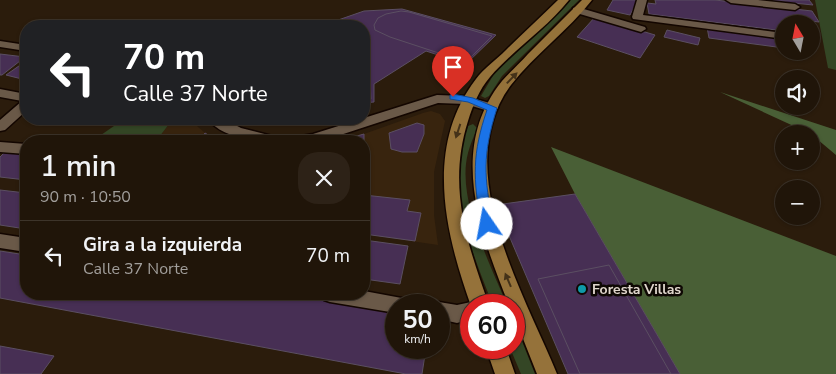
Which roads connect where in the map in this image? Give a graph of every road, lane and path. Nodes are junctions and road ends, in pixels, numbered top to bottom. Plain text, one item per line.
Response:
1 (564, 0) edge
2 (642, 0) edge
3 (731, 0) edge
4 (582, 5) edge
5 (795, 7) dead end
6 (641, 29) dead end
7 (775, 35) edge
8 (0, 44) edge
9 (20, 47) edge
10 (1, 94) edge
11 (20, 97) edge
12 (470, 100) junction
13 (492, 108) junction
14 (20, 109) edge
15 (370, 121) edge
16 (225, 125) edge
17 (357, 125) edge
18 (0, 127) edge
19 (250, 135) edge
20 (326, 135) edge
21 (0, 146) edge
22 (20, 148) edge
23 (0, 241) edge
24 (20, 244) edge
25 (476, 294) edge
26 (369, 300) edge
27 (385, 303) edge
28 (500, 359) edge
29 (505, 374) edge
30 (547, 374) edge

1 - 12 main road
2 - 7 street
3 - 5 street
4 - 6 street
13 -> 4 main road
8 - 9 street
10 - 11 street
12 - 13 street
12 - 15 street
12 -> 25 main road
30 -> 13 main road
14 - 18 street
16 - 19 street
17 - 20 street
21 - 22 street
23 - 24 street
26 - 27 street
28 - 29 main road

